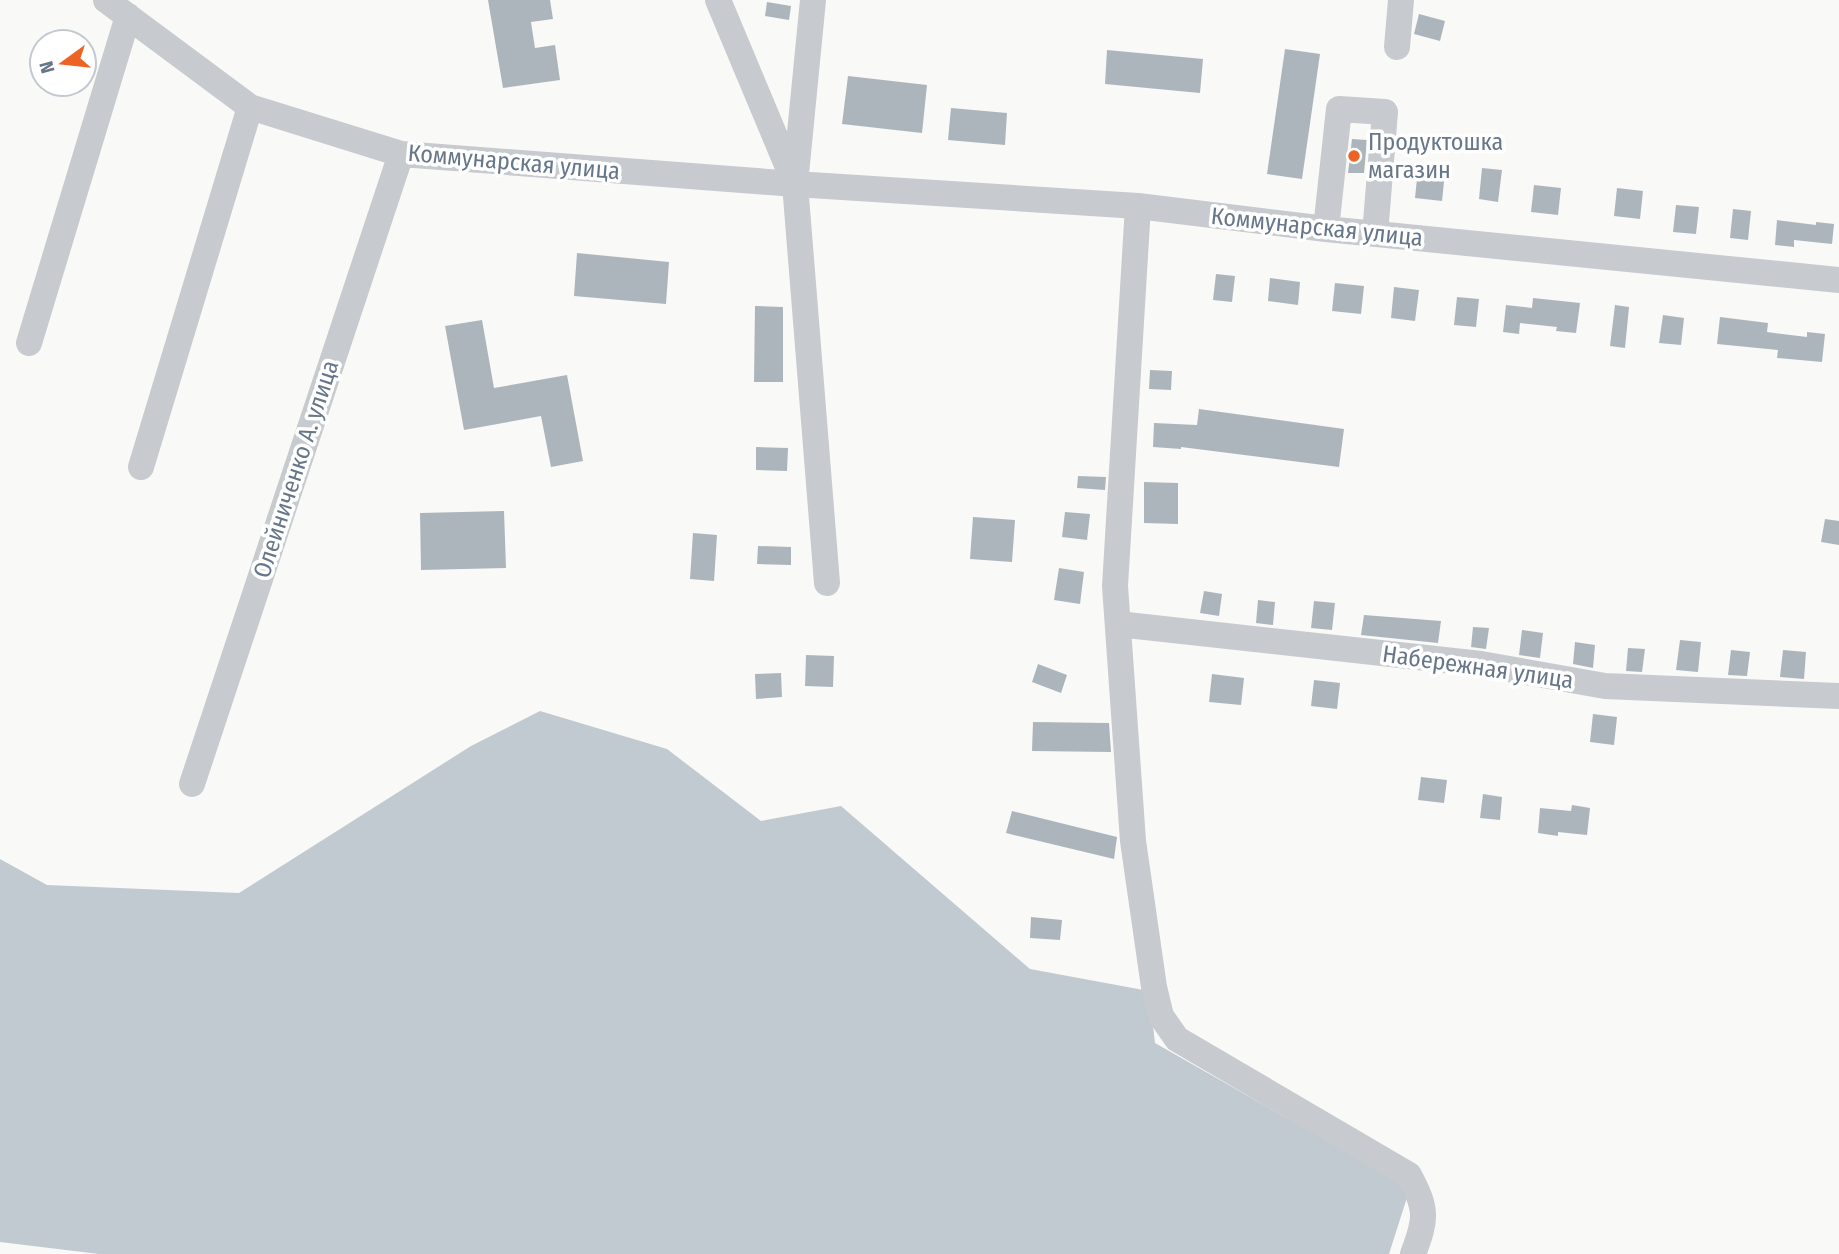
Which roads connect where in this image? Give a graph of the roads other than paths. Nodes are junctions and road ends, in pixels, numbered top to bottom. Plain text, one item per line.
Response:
1 (106, 0) edge
2 (718, 0) edge
3 (813, 0) edge
4 (1401, 0) edge
5 (128, 16) junction
6 (1397, 47) dead end
7 (250, 107) junction
8 (401, 154) junction
9 (795, 184) junction
10 (1138, 206) junction
11 (1325, 229) junction
12 (1376, 234) junction
13 (1839, 280) edge
14 (29, 343) dead end
15 (142, 467) dead end
16 (827, 583) dead end
17 (1118, 624) junction
18 (1839, 696) edge
19 (192, 784) dead end
20 (1413, 1254) edge

1 - 5 street, Коммунарская улица
2 - 9 street
3 - 9 street
4 - 6 street
5 - 7 street, Коммунарская улица
5 - 14 street
7 - 8 street, Коммунарская улица
7 - 15 street
8 - 9 street, Коммунарская улица
8 - 19 street, Олейниченко А. улица
9 - 10 street, Коммунарская улица
9 - 16 street
10 - 11 street, Коммунарская улица
10 - 17 street
11 - 12 street, Коммунарская улица
11 - 12 street
12 - 13 street, Коммунарская улица
17 - 18 street, Набережная улица
17 - 20 street

